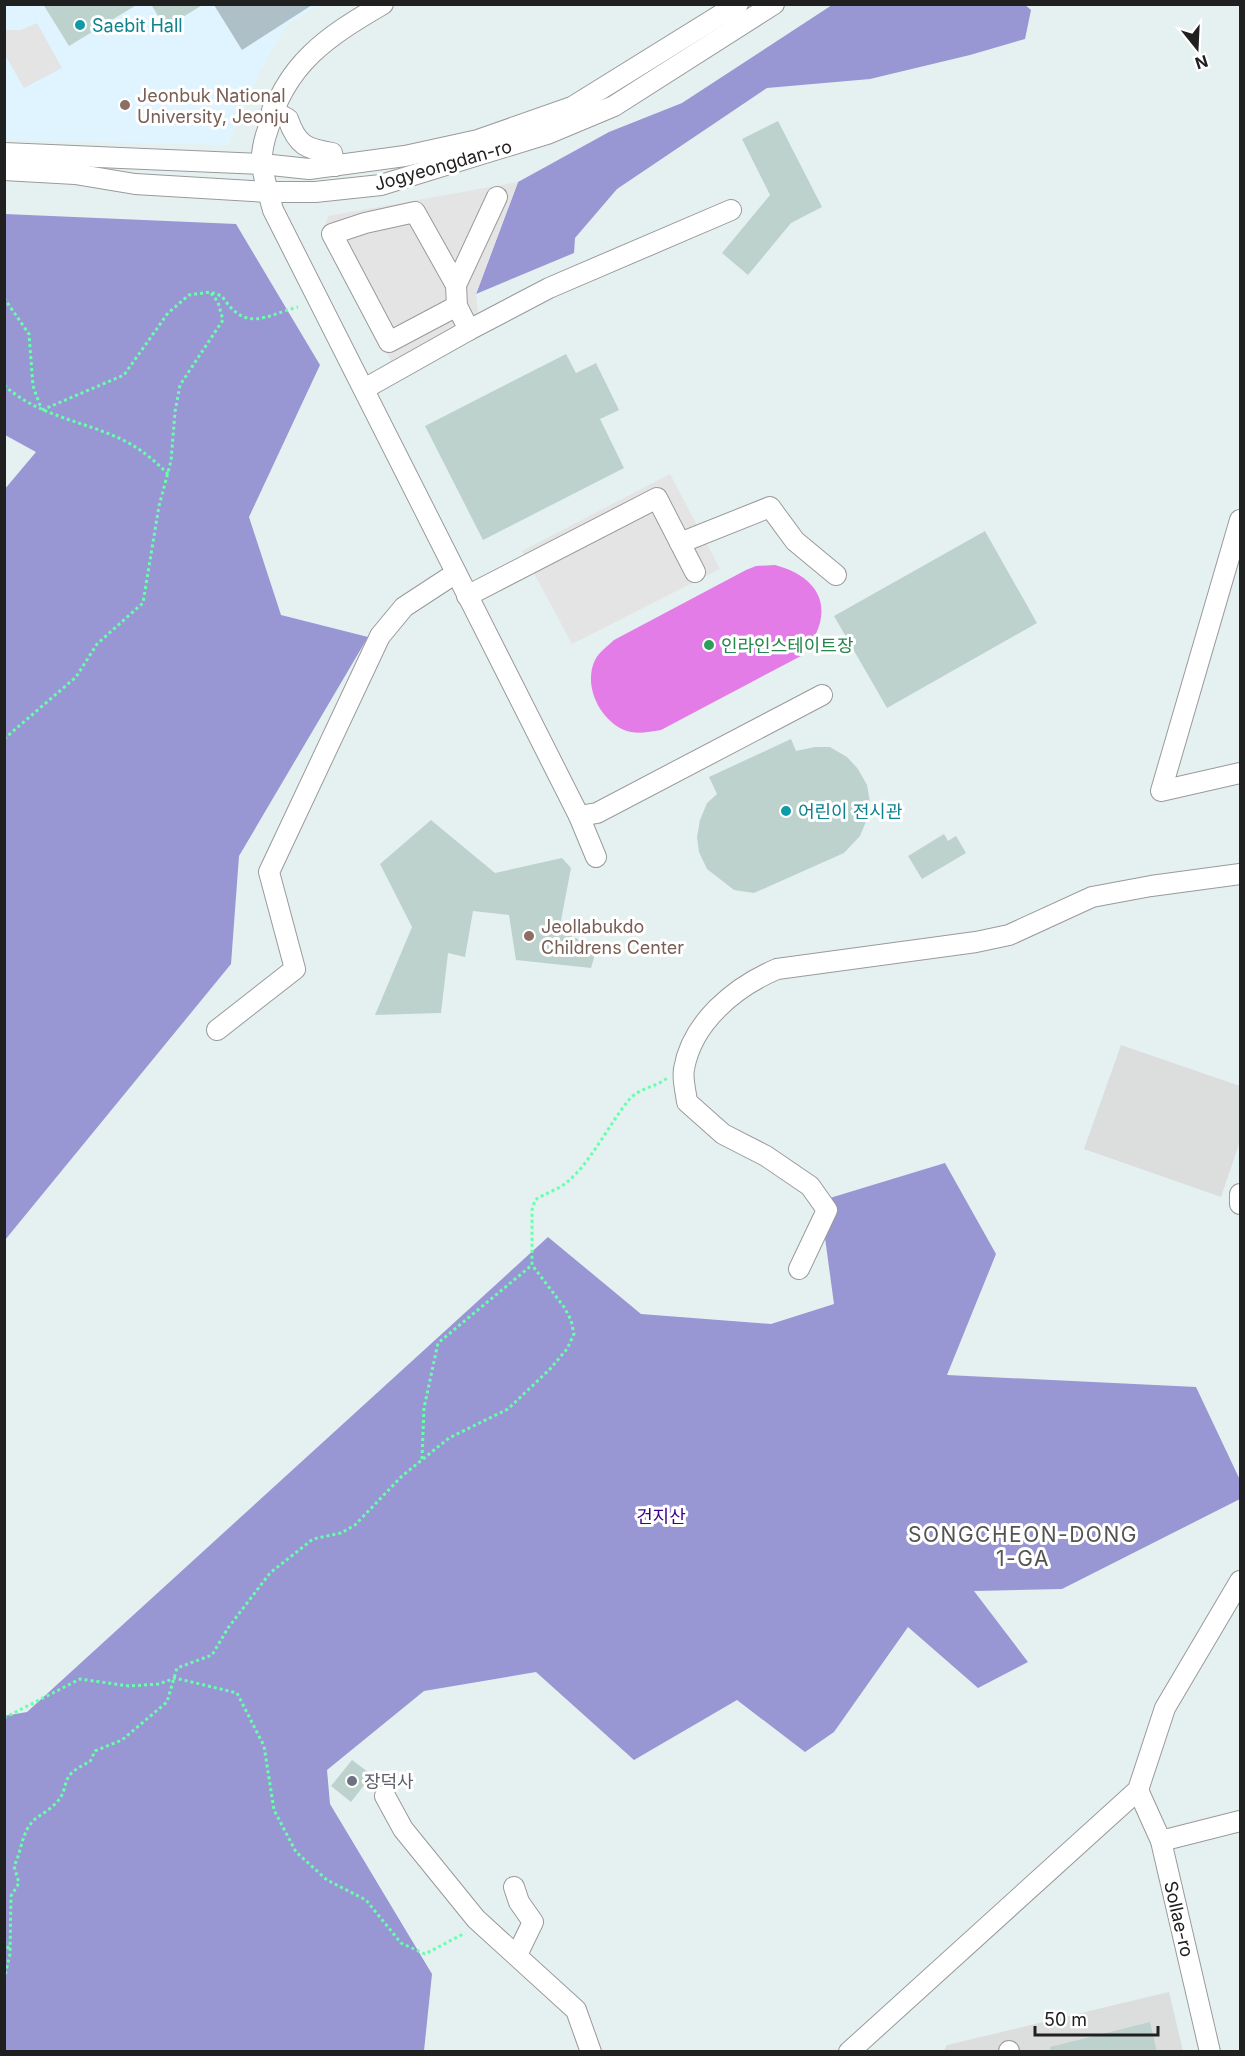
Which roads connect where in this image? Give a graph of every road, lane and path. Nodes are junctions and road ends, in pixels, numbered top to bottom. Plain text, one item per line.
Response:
1 (383, 4) edge
2 (738, 4) edge
3 (774, 4) edge
4 (272, 110) junction
5 (4, 153) edge
6 (262, 164) junction
7 (335, 166) junction
8 (4, 170) edge
9 (268, 192) junction
10 (497, 197) dead end
11 (731, 210) dead end
12 (456, 285) junction
13 (210, 292) junction
14 (4, 298) edge
15 (457, 306) junction
16 (298, 307) dead end
17 (469, 330) junction
18 (4, 385) edge
19 (364, 389) junction
20 (42, 410) junction
21 (168, 474) junction
22 (1240, 520) edge
23 (680, 543) junction
24 (695, 572) dead end
25 (456, 573) junction
26 (836, 575) dead end
27 (467, 596) junction
28 (822, 695) dead end
29 (4, 740) edge
30 (1240, 773) edge
31 (579, 816) junction
32 (596, 856) dead end
33 (1240, 874) edge
34 (217, 1030) dead end
35 (687, 1060) junction
36 (532, 1265) junction
37 (799, 1269) dead end
38 (422, 1459) junction
39 (1240, 1581) edge
40 (175, 1678) junction
41 (4, 1718) edge
42 (1138, 1790) junction
43 (385, 1796) dead end
44 (1240, 1821) edge
45 (1161, 1841) junction
46 (514, 1887) dead end
47 (493, 1937) junction
48 (4, 1941) edge
49 (10, 1954) junction
50 (517, 1955) junction
51 (4, 1980) edge
52 (591, 2052) edge
53 (849, 2052) edge
54 (1210, 2052) edge

1 - 4 street
2 - 7 street, Jogyeongdan-ro
3 - 9 street, Jogyeongdan-ro
4 - 6 street
4 - 7 street
5 - 6 street, Jogyeongdan-ro
6 - 7 street, Jogyeongdan-ro
6 - 9 street
8 - 9 street, Jogyeongdan-ro
9 - 19 street
10 - 12 street
11 - 17 street
12 - 15 street
12 - 15 street
13 - 16 path
13 - 20 path
13 - 21 path
14 - 20 path
15 - 17 street
17 - 19 street
18 - 20 path
19 - 25 street
20 - 21 path
21 - 29 path
22 - 30 street
23 - 24 street
23 - 26 street
23 - 27 street
25 - 27 street
25 - 34 street
27 - 31 street
28 - 31 street
31 - 32 street
33 - 35 street
35 - 36 path
35 - 37 street
36 - 38 path
36 - 38 path
38 - 40 path
39 - 42 street
40 - 41 path
40 - 47 path
40 - 49 path
42 - 45 street, Sollae-ro
42 - 53 street
43 - 47 street
44 - 45 street
45 - 54 street, Sollae-ro
46 - 50 street
47 - 50 street
48 - 49 path
49 - 51 path
50 - 52 street

